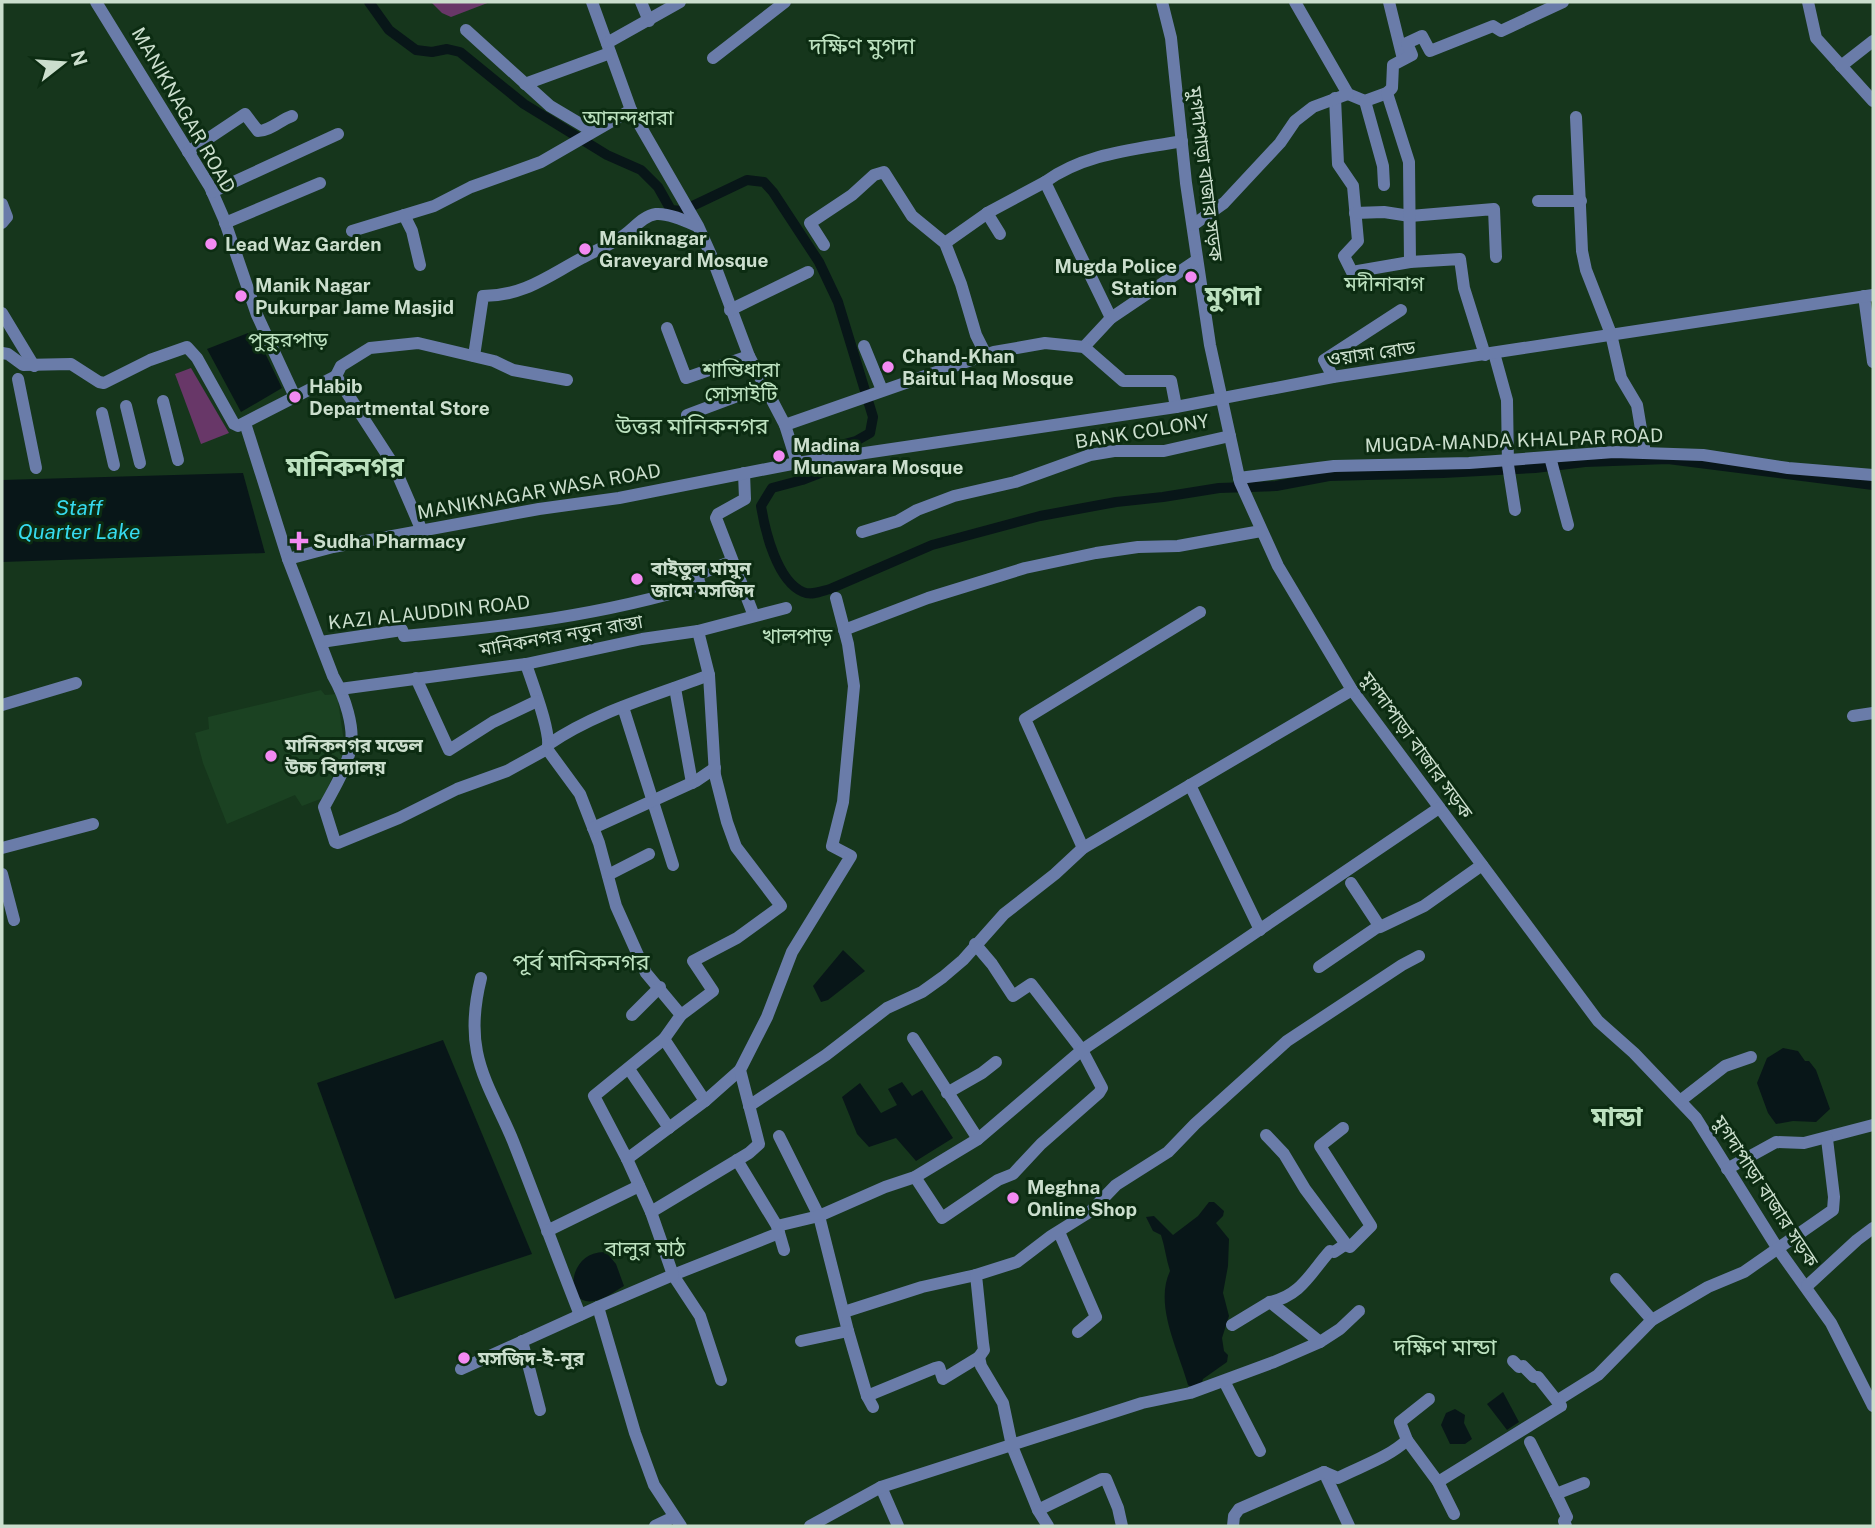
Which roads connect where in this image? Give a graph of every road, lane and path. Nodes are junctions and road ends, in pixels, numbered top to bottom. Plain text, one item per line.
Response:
1 (96, 2) edge
2 (592, 2) edge
3 (641, 2) edge
4 (680, 2) edge
5 (785, 2) edge
6 (1162, 2) edge
7 (1295, 2) edge
8 (1389, 2) edge
9 (1563, 2) edge
10 (1808, 2) edge
11 (1536, 8) edge
12 (649, 21) junction
13 (466, 30) dead end
14 (1873, 41) edge
15 (608, 48) junction
16 (713, 58) dead end
17 (1403, 60) junction
18 (1842, 66) junction
19 (525, 84) junction
20 (1387, 93) junction
21 (1348, 94) junction
22 (1335, 98) junction
23 (1365, 101) junction
24 (1873, 101) edge
25 (631, 110) junction
26 (292, 116) dead end
27 (1576, 117) dead end
28 (590, 132) junction
29 (338, 134) dead end
30 (1182, 141) junction
31 (188, 152) junction
32 (1045, 182) junction
33 (320, 183) dead end
34 (1384, 185) dead end
35 (212, 192) junction
36 (1538, 201) dead end
37 (1581, 201) junction
38 (2, 204) edge
39 (987, 213) junction
40 (1356, 213) junction
41 (404, 215) junction
42 (1410, 216) junction
43 (2, 223) edge
44 (225, 223) junction
45 (695, 223) junction
46 (1193, 225) junction
47 (352, 232) dead end
48 (1000, 234) dead end
49 (945, 243) junction
50 (824, 245) dead end
51 (1496, 257) dead end
52 (1198, 260) junction
53 (1410, 262) junction
54 (420, 265) dead end
55 (808, 272) dead end
56 (1869, 295) edge
57 (730, 310) junction
58 (1401, 310) dead end
59 (2, 313) edge
60 (1111, 318) junction
61 (667, 328) dead end
62 (1611, 334) junction
63 (864, 346) dead end
64 (1084, 347) junction
65 (2, 353) edge
66 (1490, 354) junction
67 (986, 355) junction
68 (474, 356) junction
69 (749, 356) junction
70 (1872, 362) edge
71 (34, 366) junction
72 (336, 376) junction
73 (1332, 377) junction
74 (18, 379) dead end
75 (567, 380) dead end
76 (764, 386) junction
77 (880, 391) junction
78 (295, 397) junction
79 (1221, 397) junction
80 (163, 401) dead end
81 (126, 406) dead end
82 (1176, 407) junction
83 (102, 413) dead end
84 (687, 415) dead end
85 (245, 423) junction
86 (785, 425) junction
87 (1230, 436) junction
88 (1645, 453) junction
89 (178, 460) dead end
90 (1552, 462) junction
91 (140, 463) dead end
92 (797, 463) junction
93 (114, 465) dead end
94 (1509, 466) junction
95 (36, 468) dead end
96 (744, 473) junction
97 (1873, 475) edge
98 (1240, 480) junction
99 (1515, 510) dead end
100 (1567, 525) dead end
101 (422, 531) junction
102 (1261, 531) junction
103 (862, 532) dead end
104 (288, 559) junction
105 (732, 561) junction
106 (836, 598) dead end
107 (786, 608) dead end
108 (1200, 612) dead end
109 (754, 616) junction
110 (844, 630) junction
111 (698, 631) junction
112 (321, 642) junction
113 (526, 664) junction
114 (709, 675) junction
115 (416, 678) junction
116 (76, 683) dead end
117 (675, 688) junction
118 (340, 689) junction
119 (1352, 690) junction
120 (537, 701) junction
121 (2, 705) edge
122 (623, 707) junction
123 (1873, 713) edge
124 (1853, 716) dead end
125 (548, 747) junction
126 (715, 768) junction
127 (692, 783) junction
128 (1190, 785) junction
129 (652, 801) junction
130 (1439, 808) junction
131 (93, 824) dead end
132 (593, 828) junction
133 (2, 848) edge
134 (1083, 848) junction
135 (649, 854) dead end
136 (673, 865) dead end
137 (1482, 865) junction
138 (2, 874) edge
139 (608, 875) junction
140 (1351, 883) dead end
141 (14, 920) dead end
142 (1379, 926) junction
143 (1260, 930) junction
144 (975, 944) junction
145 (1419, 956) dead end
146 (1319, 967) dead end
147 (481, 978) dead end
148 (660, 987) junction
149 (632, 1015) dead end
150 (681, 1015) junction
151 (913, 1038) dead end
152 (664, 1039) junction
153 (1082, 1051) junction
154 (1751, 1058) dead end
155 (996, 1062) dead end
156 (629, 1069) junction
157 (740, 1070) junction
158 (947, 1093) junction
159 (705, 1101) junction
160 (1680, 1101) junction
161 (749, 1106) junction
162 (1873, 1125) edge
163 (669, 1128) junction
164 (1343, 1128) dead end
165 (1266, 1135) dead end
166 (779, 1136) dead end
167 (978, 1139) junction
168 (1827, 1139) junction
169 (627, 1159) junction
170 (737, 1160) junction
171 (1727, 1169) junction
172 (915, 1177) junction
173 (639, 1186) junction
174 (650, 1212) junction
175 (819, 1216) junction
176 (1873, 1228) edge
177 (778, 1229) junction
178 (547, 1230) junction
179 (1059, 1232) junction
180 (1346, 1245) junction
181 (1778, 1249) junction
182 (784, 1250) dead end
183 (673, 1275) junction
184 (976, 1275) junction
185 (1616, 1279) dead end
186 (1807, 1286) junction
187 (1270, 1302) junction
188 (598, 1307) junction
189 (1359, 1311) dead end
190 (844, 1312) junction
191 (580, 1315) junction
192 (1652, 1321) junction
193 (1232, 1325) dead end
194 (848, 1331) junction
195 (1078, 1332) dead end
196 (801, 1340) dead end
197 (522, 1342) junction
198 (1320, 1342) junction
199 (979, 1357) junction
200 (1513, 1361) dead end
201 (461, 1369) dead end
202 (721, 1380) dead end
203 (1224, 1381) junction
204 (1429, 1399) dead end
205 (1558, 1400) junction
206 (1873, 1406) edge
207 (540, 1410) dead end
208 (1407, 1440) junction
209 (1530, 1442) dead end
210 (1012, 1446) junction
211 (1260, 1451) dead end
212 (1324, 1472) junction
213 (1438, 1482) junction
214 (1584, 1483) dead end
215 (881, 1487) junction
216 (1556, 1494) junction
217 (1038, 1510) junction
218 (1454, 1514) dead end
219 (678, 1522) edge
220 (827, 1522) edge
221 (655, 1526) edge
222 (810, 1526) edge
223 (898, 1526) edge
224 (1048, 1526) edge
225 (1122, 1526) edge
226 (1233, 1526) edge
227 (1349, 1526) edge
228 (1566, 1526) edge

1 - 31 street, MANIKNAGAR ROAD
2 - 15 street
3 - 12 street
4 - 12 street
5 - 16 street
6 - 30 street, মুগদাপাড়া বাজার সড়ক
7 - 21 street
8 - 17 street
9 - 11 street
10 - 18 street
11 - 17 street
12 - 15 street
13 - 19 street
14 - 18 street
15 - 19 street
15 - 25 street
17 - 20 street
18 - 24 street
19 - 28 street
20 - 23 street
20 - 42 street
21 - 22 street
21 - 23 street
22 - 40 street
22 - 46 street
23 - 34 street
25 - 28 street
25 - 45 street
26 - 31 street
27 - 37 street
28 - 41 street
29 - 35 street
30 - 32 street
30 - 46 street, মুগদাপাড়া বাজার সড়ক
31 - 35 street, MANIKNAGAR ROAD
32 - 39 street
32 - 60 street
33 - 44 street
35 - 44 street, MANIKNAGAR ROAD
36 - 37 street
37 - 62 street
38 - 43 street
39 - 48 street
39 - 49 street
40 - 42 street
40 - 53 street
41 - 47 street
41 - 54 street
42 - 51 street
42 - 53 street
44 - 78 street, MANIKNAGAR ROAD
45 - 57 street
45 - 68 street
46 - 52 street, মুগদাপাড়া বাজার সড়ক
49 - 50 street
49 - 67 street
52 - 60 street
52 - 79 street, মুগদাপাড়া বাজার সড়ক
53 - 66 street
55 - 57 street
56 - 62 street, ওয়াসা রোড
56 - 70 street
57 - 69 street
58 - 73 street
59 - 71 street
60 - 64 street
61 - 69 street
62 - 66 street, ওয়াসা রোড
62 - 88 street
63 - 77 street
64 - 67 street
64 - 82 street
65 - 71 street
66 - 73 street, ওয়াসা রোড
66 - 94 street
67 - 77 street
68 - 72 street
68 - 75 street
69 - 76 street
71 - 85 street
72 - 78 street
72 - 101 street
73 - 79 street, ওয়াসা রোড
74 - 95 street
76 - 84 street
76 - 86 street
77 - 86 street
78 - 85 street
79 - 82 street, ওয়াসা রোড
79 - 87 street, মুগদাপাড়া বাজার সড়ক
80 - 89 street
81 - 91 street
82 - 92 street, ওয়াসা রোড
83 - 93 street
85 - 104 street
86 - 92 street
87 - 98 street, মুগদাপাড়া বাজার সড়ক
87 - 103 street, BANK COLONY
88 - 90 street, MUGDA-MANDA KHALPAR ROAD
88 - 97 street, MUGDA-MANDA KHALPAR ROAD
90 - 94 street, MUGDA-MANDA KHALPAR ROAD
90 - 100 street
92 - 96 street, MANIKNAGAR WASA ROAD
94 - 98 street, MUGDA-MANDA KHALPAR ROAD
94 - 99 street
96 - 101 street, MANIKNAGAR WASA ROAD
96 - 105 street
98 - 102 street, মুগদাপাড়া বাজার সড়ক
101 - 104 street, MANIKNAGAR WASA ROAD
102 - 110 street
102 - 119 street, মুগদাপাড়া বাজার সড়ক
104 - 112 street
105 - 109 street
105 - 112 street, KAZI ALAUDDIN ROAD
106 - 110 street
107 - 109 street, মানিকনগর নতুন রাস্তা
108 - 134 street
109 - 111 street, মানিকনগর নতুন রাস্তা
110 - 157 street
111 - 113 street, মানিকনগর নতুন রাস্তা
111 - 114 street
112 - 118 street
113 - 115 street, মানিকনগর নতুন রাস্তা
113 - 120 street
114 - 117 street
114 - 126 street
115 - 118 street, মানিকনগর নতুন রাস্তা
115 - 120 street
116 - 121 street
117 - 122 street
117 - 127 street
118 - 125 street
119 - 128 street
119 - 130 street, মুগদাপাড়া বাজার সড়ক
120 - 125 street
122 - 125 street
122 - 129 street
123 - 124 street
125 - 132 street
126 - 127 street
126 - 150 street
127 - 129 street
128 - 134 street
128 - 143 street
129 - 132 street
129 - 136 street
130 - 137 street, মুগদাপাড়া বাজার সড়ক
130 - 143 street
131 - 133 street
132 - 139 street
134 - 144 street
135 - 139 street
137 - 142 street
137 - 160 street, মুগদাপাড়া বাজার সড়ক
138 - 141 street
139 - 148 street
140 - 142 street
142 - 146 street
143 - 153 street
144 - 153 street
144 - 161 street
145 - 179 street
147 - 178 street
148 - 149 street
148 - 150 street
150 - 152 street
151 - 158 street
152 - 156 street
152 - 159 street
153 - 167 street
153 - 172 street
154 - 160 street
155 - 158 street
156 - 163 street
156 - 169 street
157 - 159 street
157 - 161 street
158 - 167 street
159 - 163 street
160 - 171 street, মুগদাপাড়া বাজার সড়ক
161 - 170 street
162 - 168 street
163 - 169 street
164 - 180 street
165 - 180 street
166 - 175 street
167 - 172 street
168 - 171 street
168 - 181 street
169 - 173 street
170 - 174 street
170 - 177 street
171 - 181 street, মুগদাপাড়া বাজার সড়ক
172 - 175 street
173 - 174 street
173 - 178 street
174 - 183 street
175 - 177 street
175 - 190 street
176 - 186 street
177 - 182 street
177 - 183 street
178 - 191 street
179 - 184 street
179 - 195 street
180 - 187 street
181 - 186 street, মুগদাপাড়া বাজার সড়ক
181 - 192 street
183 - 188 street
183 - 202 street
184 - 190 street
184 - 199 street
185 - 192 street
186 - 206 street, মুগদাপাড়া বাজার সড়ক
187 - 193 street
187 - 198 street
188 - 191 street
188 - 219 street
189 - 198 street
190 - 194 street
191 - 197 street
192 - 205 street
194 - 196 street
194 - 199 street
197 - 201 street
197 - 207 street
198 - 203 street
199 - 210 street
200 - 205 street
203 - 210 street
203 - 211 street
204 - 208 street
205 - 213 street
208 - 212 street
208 - 213 street
209 - 216 street
210 - 215 street
210 - 217 street
212 - 226 street
212 - 227 street
213 - 218 street
214 - 216 street
215 - 220 street
215 - 223 street
216 - 228 street
217 - 224 street
217 - 225 street
219 - 221 street
220 - 222 street

